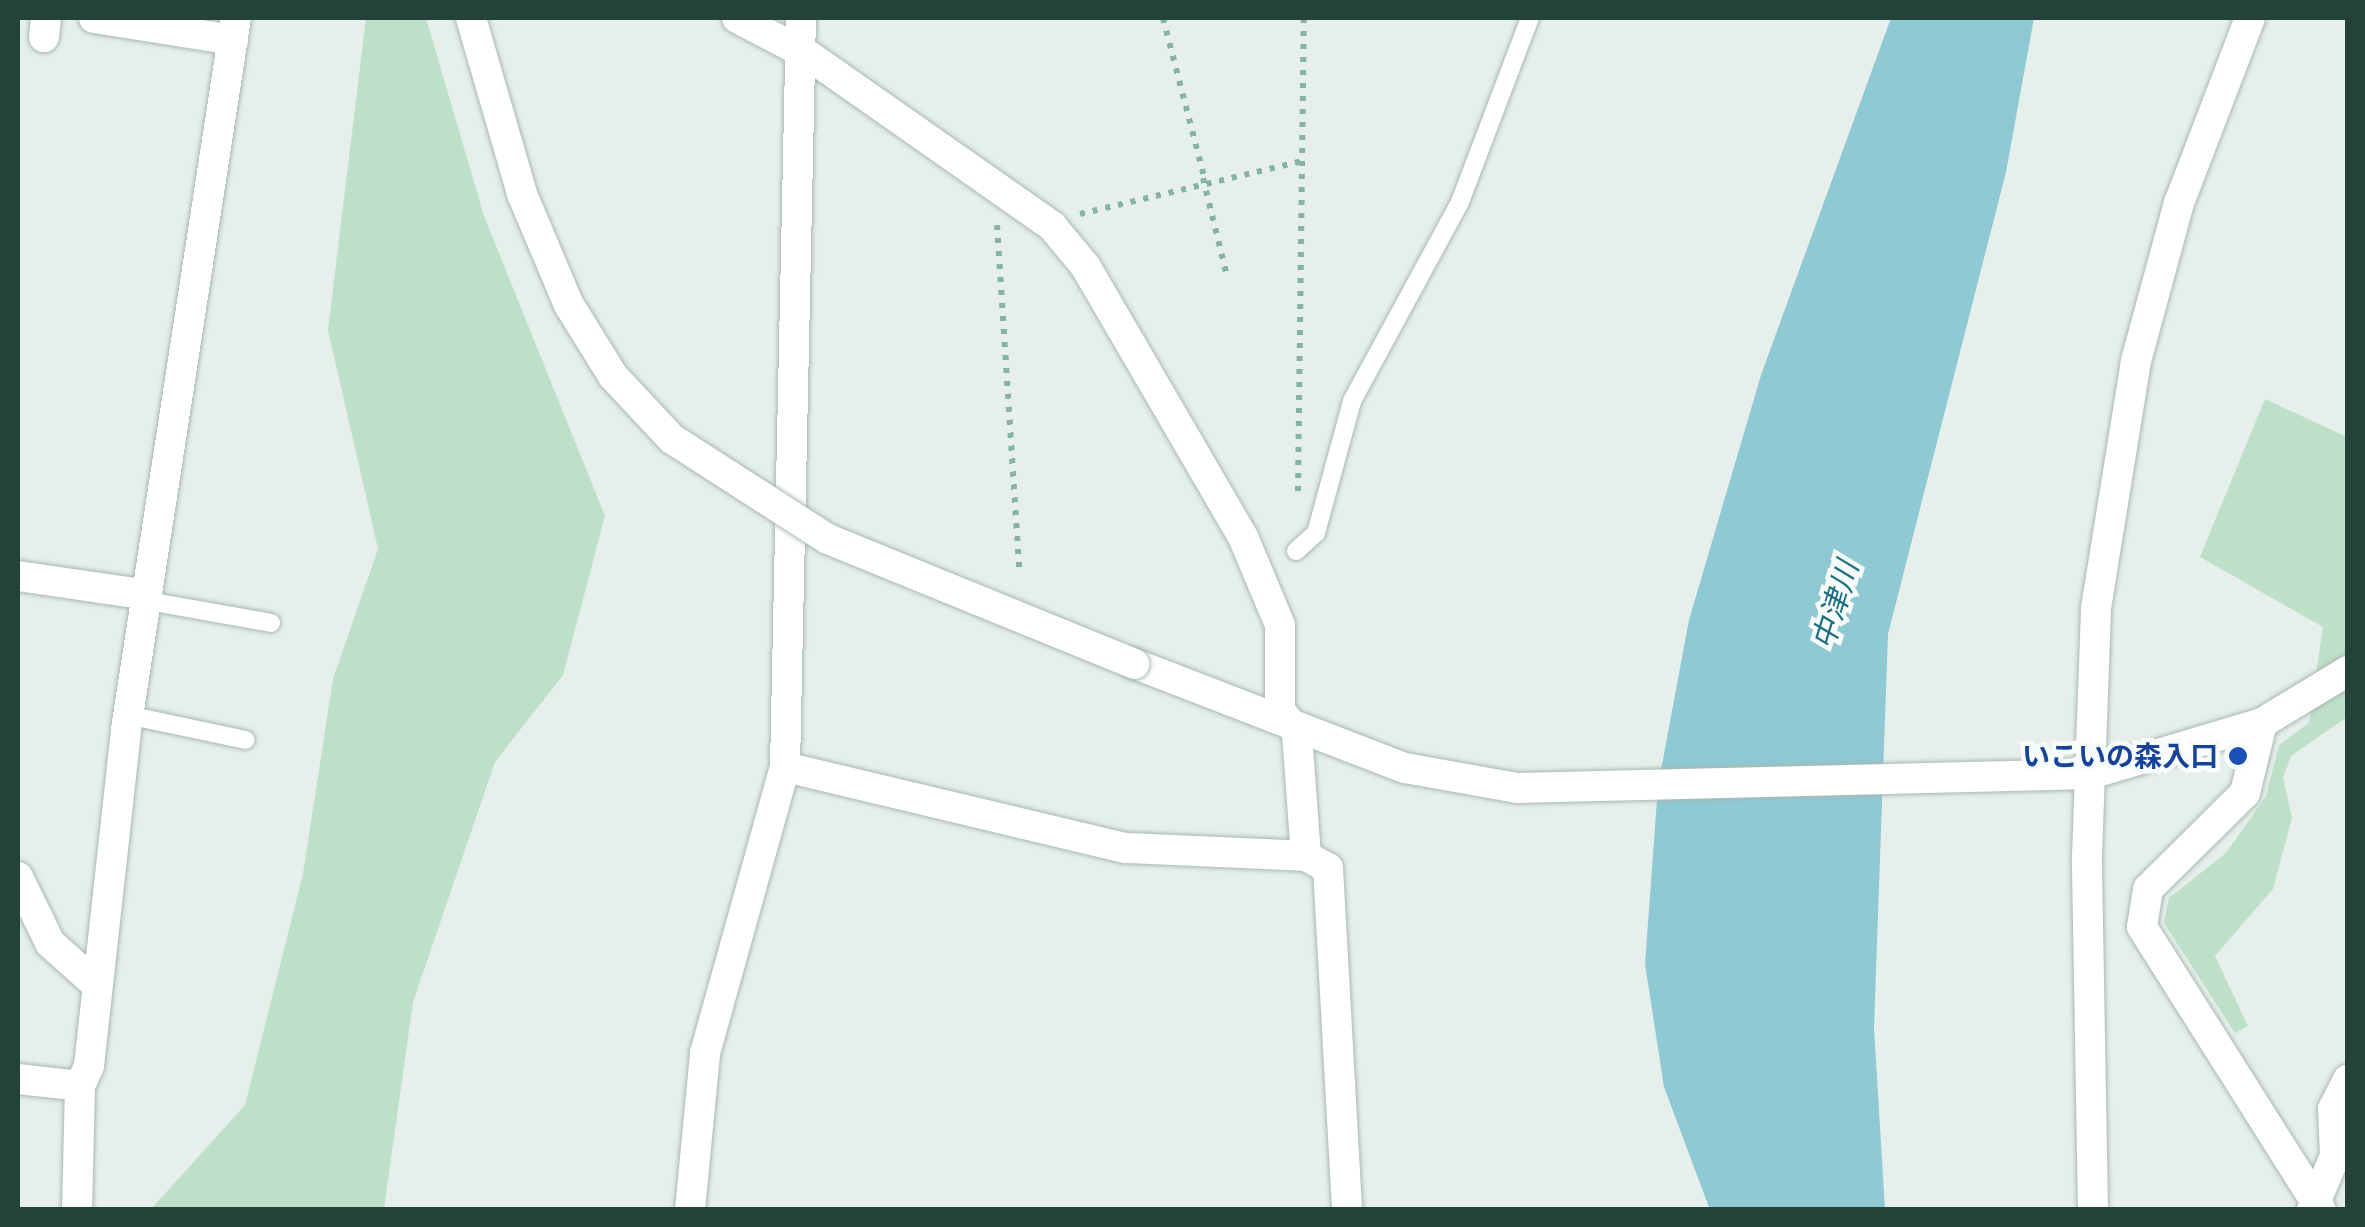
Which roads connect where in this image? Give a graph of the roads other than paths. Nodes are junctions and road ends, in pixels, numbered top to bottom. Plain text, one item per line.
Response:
1 (94, 18) edge
2 (471, 18) edge
3 (738, 18) edge
4 (801, 18) edge
5 (1530, 18) edge
6 (2250, 18) edge
7 (234, 29) edge
8 (806, 54) junction
9 (1296, 552) dead end
10 (18, 576) edge
11 (148, 598) junction
12 (262, 628) dead end
13 (2348, 671) edge
14 (132, 716) junction
15 (2262, 723) junction
16 (1297, 732) junction
17 (246, 740) dead end
18 (785, 767) junction
19 (2091, 774) junction
20 (1306, 856) junction
21 (18, 877) edge
22 (97, 984) junction
23 (18, 1079) edge
24 (2348, 1080) edge
25 (80, 1086) junction
26 (2315, 1206) edge
27 (76, 1210) edge
28 (690, 1210) edge
29 (1346, 1210) edge
30 (2092, 1210) edge

1 - 7 street
2 - 16 street, bridge
3 - 8 street
4 - 8 street
5 - 9 lane
6 - 19 street
7 - 11 street
8 - 16 street
8 - 18 street
10 - 11 street
11 - 12 lane
11 - 14 street
13 - 15 street
14 - 17 lane
14 - 22 street
15 - 19 street
15 - 26 street
16 - 19 street
16 - 20 street
18 - 20 street
18 - 28 street
19 - 30 street
20 - 29 street
21 - 22 street
22 - 25 street
23 - 25 street
24 - 26 street
25 - 27 street

